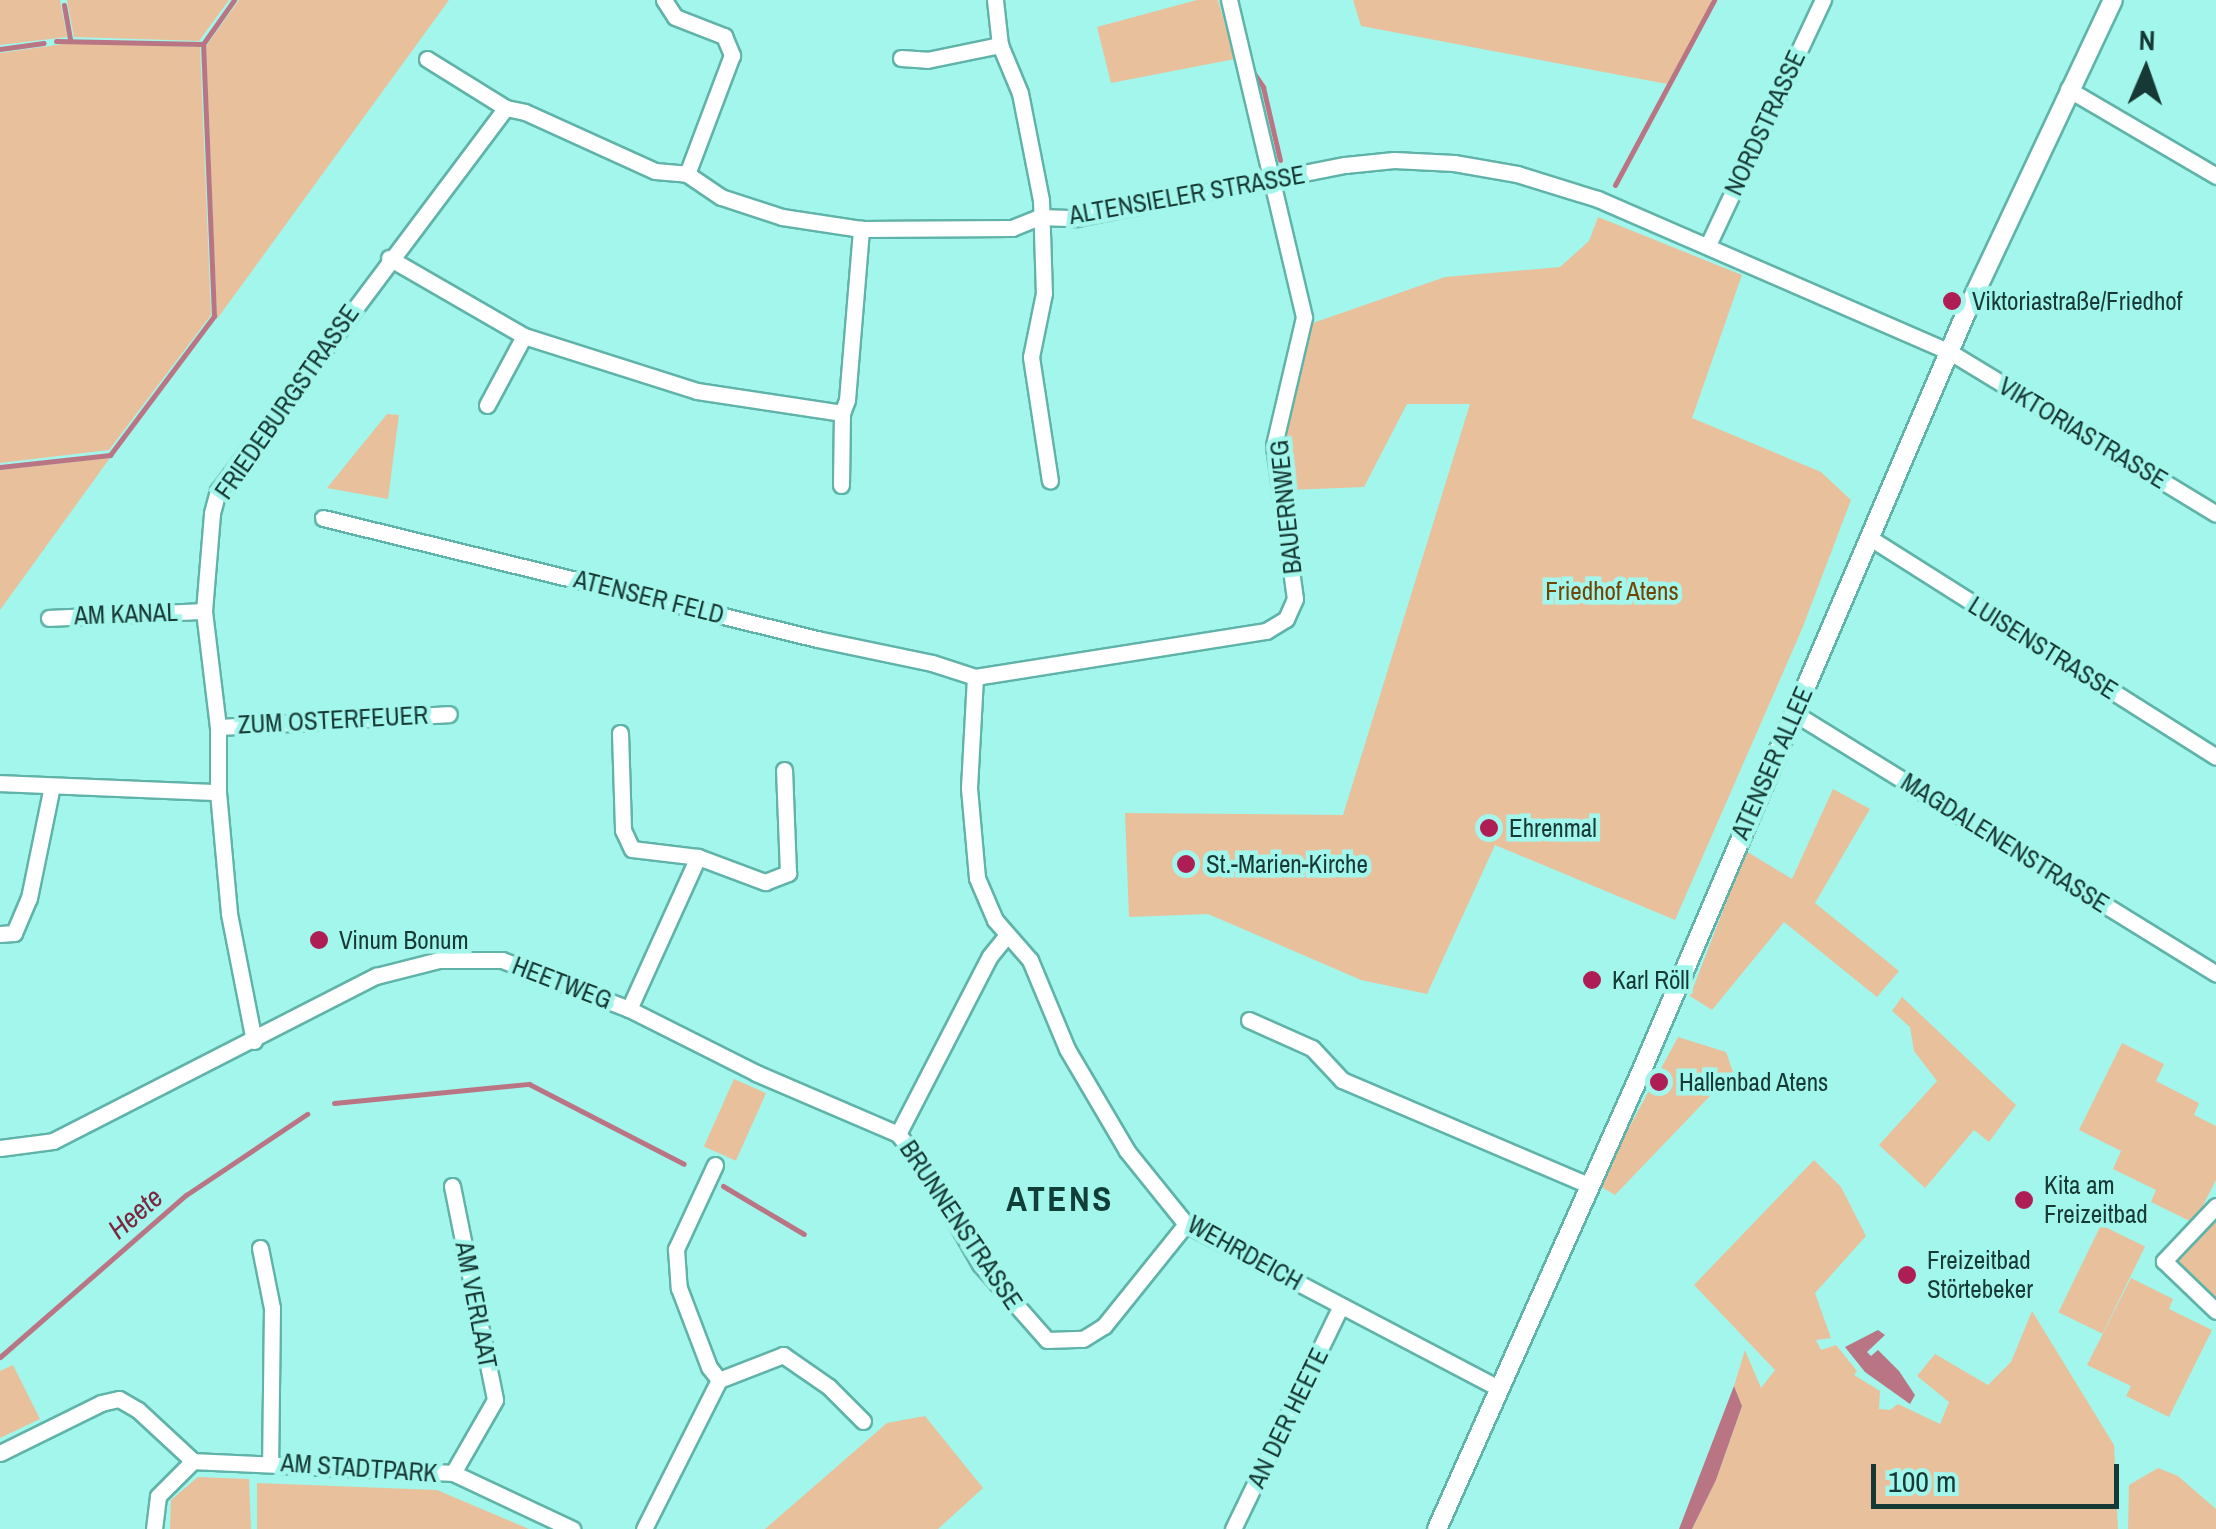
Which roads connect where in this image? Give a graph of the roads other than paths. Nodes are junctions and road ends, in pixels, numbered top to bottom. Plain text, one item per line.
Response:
1 (664, 0) edge
2 (996, 0) edge
3 (1229, 0) edge
4 (1822, 0) edge
5 (2113, 0) edge
6 (1000, 44) junction
7 (427, 58) dead end
8 (901, 58) dead end
9 (2068, 89) junction
10 (506, 108) junction
11 (687, 174) junction
12 (2216, 176) edge
13 (1272, 181) junction
14 (1040, 217) junction
15 (861, 228) junction
16 (1708, 245) junction
17 (390, 258) junction
18 (524, 336) junction
19 (1950, 352) junction
20 (487, 405) dead end
21 (842, 413) junction
22 (1050, 481) dead end
23 (841, 485) dead end
24 (2216, 514) edge
25 (323, 518) dead end
26 (1870, 538) junction
27 (204, 612) junction
28 (49, 618) dead end
29 (975, 677) junction
30 (1794, 713) junction
31 (449, 714) dead end
32 (218, 727) junction
33 (620, 733) dead end
34 (2216, 757) edge
35 (784, 770) dead end
36 (0, 784) edge
37 (52, 786) junction
38 (218, 792) junction
39 (698, 857) junction
40 (0, 934) edge
41 (1006, 936) junction
42 (2216, 974) edge
43 (629, 1009) junction
44 (1248, 1020) dead end
45 (254, 1041) junction
46 (898, 1134) junction
47 (0, 1148) edge
48 (715, 1164) dead end
49 (1588, 1184) junction
50 (452, 1186) dead end
51 (2216, 1206) edge
52 (1186, 1224) junction
53 (260, 1248) dead end
54 (1341, 1306) junction
55 (2216, 1311) edge
56 (719, 1380) junction
57 (1499, 1388) junction
58 (863, 1421) dead end
59 (0, 1453) edge
60 (193, 1462) junction
61 (270, 1462) junction
62 (453, 1473) junction
63 (154, 1529) edge
64 (572, 1529) edge
65 (644, 1529) edge
66 (1234, 1529) edge
67 (1437, 1529) edge

1 - 11 street
2 - 6 street
3 - 13 street, BAUERNWEG
4 - 16 street, NORDSTRASSE
5 - 9 street, ATENSER ALLEE
6 - 8 street
6 - 14 street
7 - 10 street, ALTENSIELER STRASSE
9 - 12 street
9 - 19 street, ATENSER ALLEE
10 - 11 street, ALTENSIELER STRASSE
10 - 17 street, FRIEDEBURGSTRASSE
11 - 15 street, ALTENSIELER STRASSE
13 - 14 street, ALTENSIELER STRASSE
13 - 16 street, ALTENSIELER STRASSE
13 - 29 street, BAUERNWEG
14 - 15 street, ALTENSIELER STRASSE
14 - 22 street
15 - 21 street
16 - 19 street, ALTENSIELER STRASSE
17 - 18 street
17 - 27 street, FRIEDEBURGSTRASSE
18 - 20 street
18 - 21 street
19 - 24 street, VIKTORIASTRASSE
19 - 26 street, ATENSER ALLEE
21 - 23 street
25 - 29 street, ATENSER FELD
26 - 30 street, ATENSER ALLEE
26 - 34 street, LUISENSTRASSE
27 - 28 street, AM KANAL
27 - 32 street, FRIEDEBURGSTRASSE
29 - 41 street
30 - 42 street, MAGDALENENSTRASSE
30 - 49 street, ATENSER ALLEE
31 - 32 street, ZUM OSTERFEUER
32 - 38 street, FRIEDEBURGSTRASSE
33 - 39 street
35 - 39 street
36 - 37 street
37 - 38 street
37 - 40 street
38 - 45 street, FRIEDEBURGSTRASSE
39 - 43 street
41 - 46 street, BRUNNENSTRASSE
41 - 52 street, WEHRDEICH
43 - 45 street, HEETWEG
43 - 46 street, HEETWEG
44 - 49 street
45 - 47 street, HEETWEG
46 - 52 street, BRUNNENSTRASSE
48 - 56 street
49 - 57 street, ATENSER ALLEE
50 - 62 street, AM VERLAAT
51 - 55 street
52 - 54 street, WEHRDEICH
53 - 61 street
54 - 57 street, WEHRDEICH
54 - 66 street, AN DER HEETE
56 - 58 street
56 - 65 street
57 - 67 street, ATENSER ALLEE
59 - 60 street
60 - 61 street, AM STADTPARK
60 - 63 street
61 - 62 street, AM STADTPARK
62 - 64 street, AM STADTPARK

